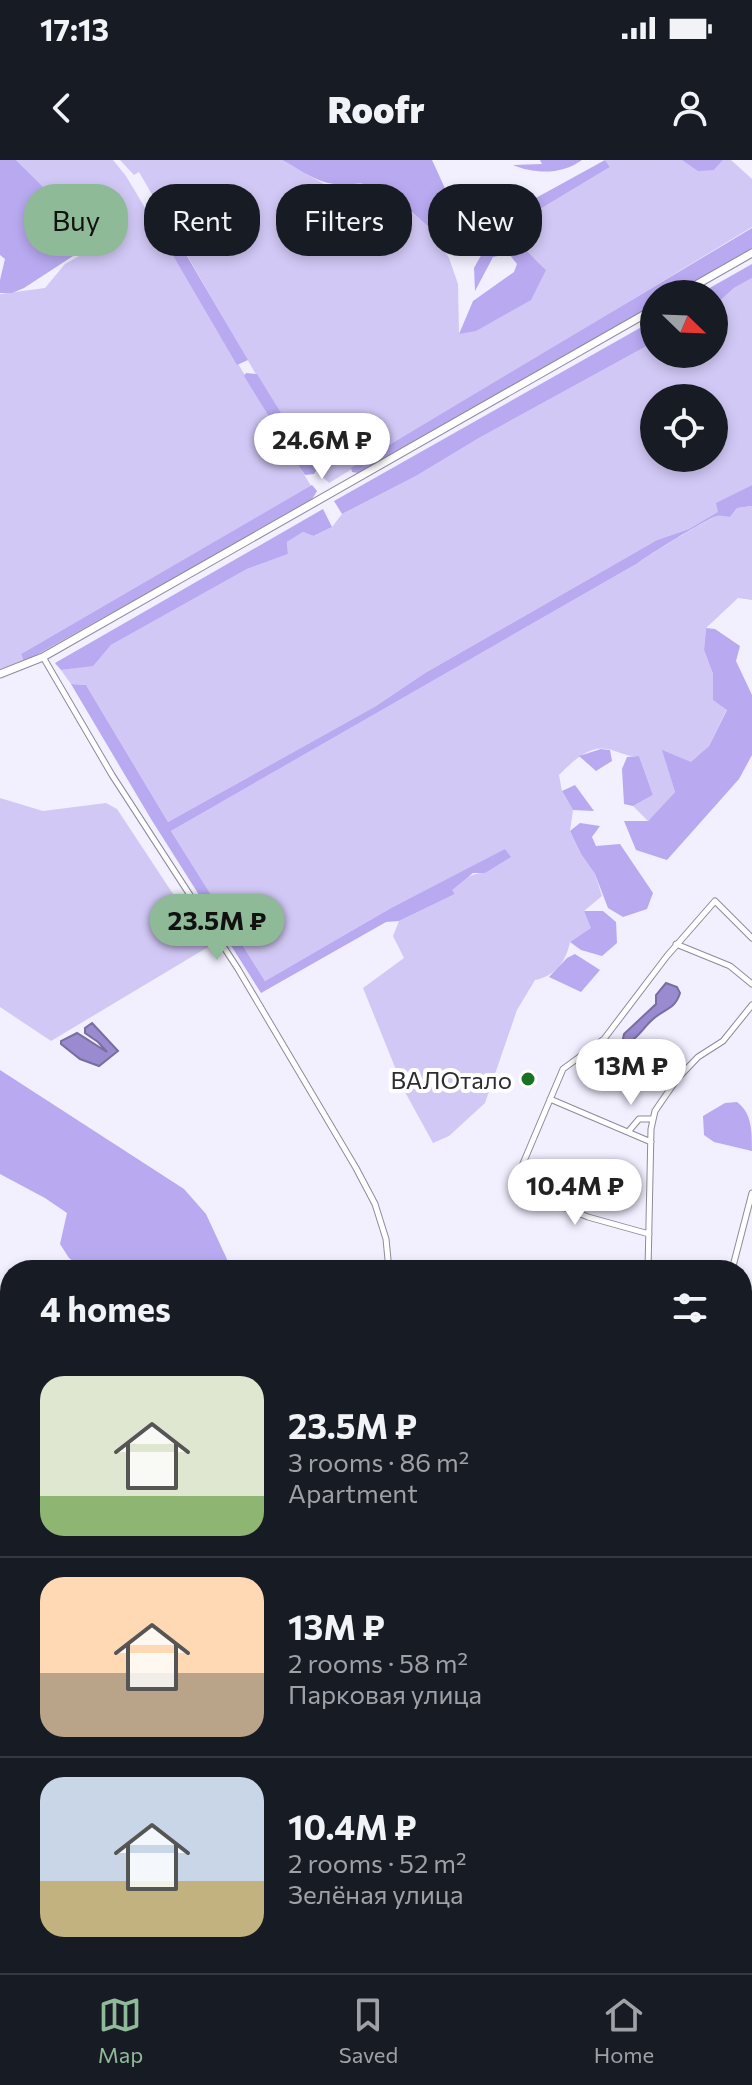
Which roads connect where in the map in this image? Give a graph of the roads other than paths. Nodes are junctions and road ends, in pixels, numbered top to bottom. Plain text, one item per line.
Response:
1 (752, 253) edge
2 (705, 280) edge
3 (640, 317) edge
4 (43, 657) junction
5 (0, 674) edge
6 (752, 938) edge
7 (676, 944) junction
8 (752, 984) edge
9 (752, 1005) edge
10 (550, 1099) junction
11 (652, 1119) junction
12 (628, 1132) junction
13 (651, 1142) junction
14 (752, 1193) edge
15 (649, 1234) junction
16 (388, 1260) edge
17 (648, 1260) edge
18 (735, 1260) edge

1 - 2 street
3 - 4 street
4 - 5 street
4 - 16 street
6 - 7 street
7 - 8 street
7 - 10 street
9 - 11 street
10 - 12 street
10 - 15 street
11 - 12 street
11 - 13 street
12 - 13 street
13 - 15 street
14 - 18 street
15 - 17 street

